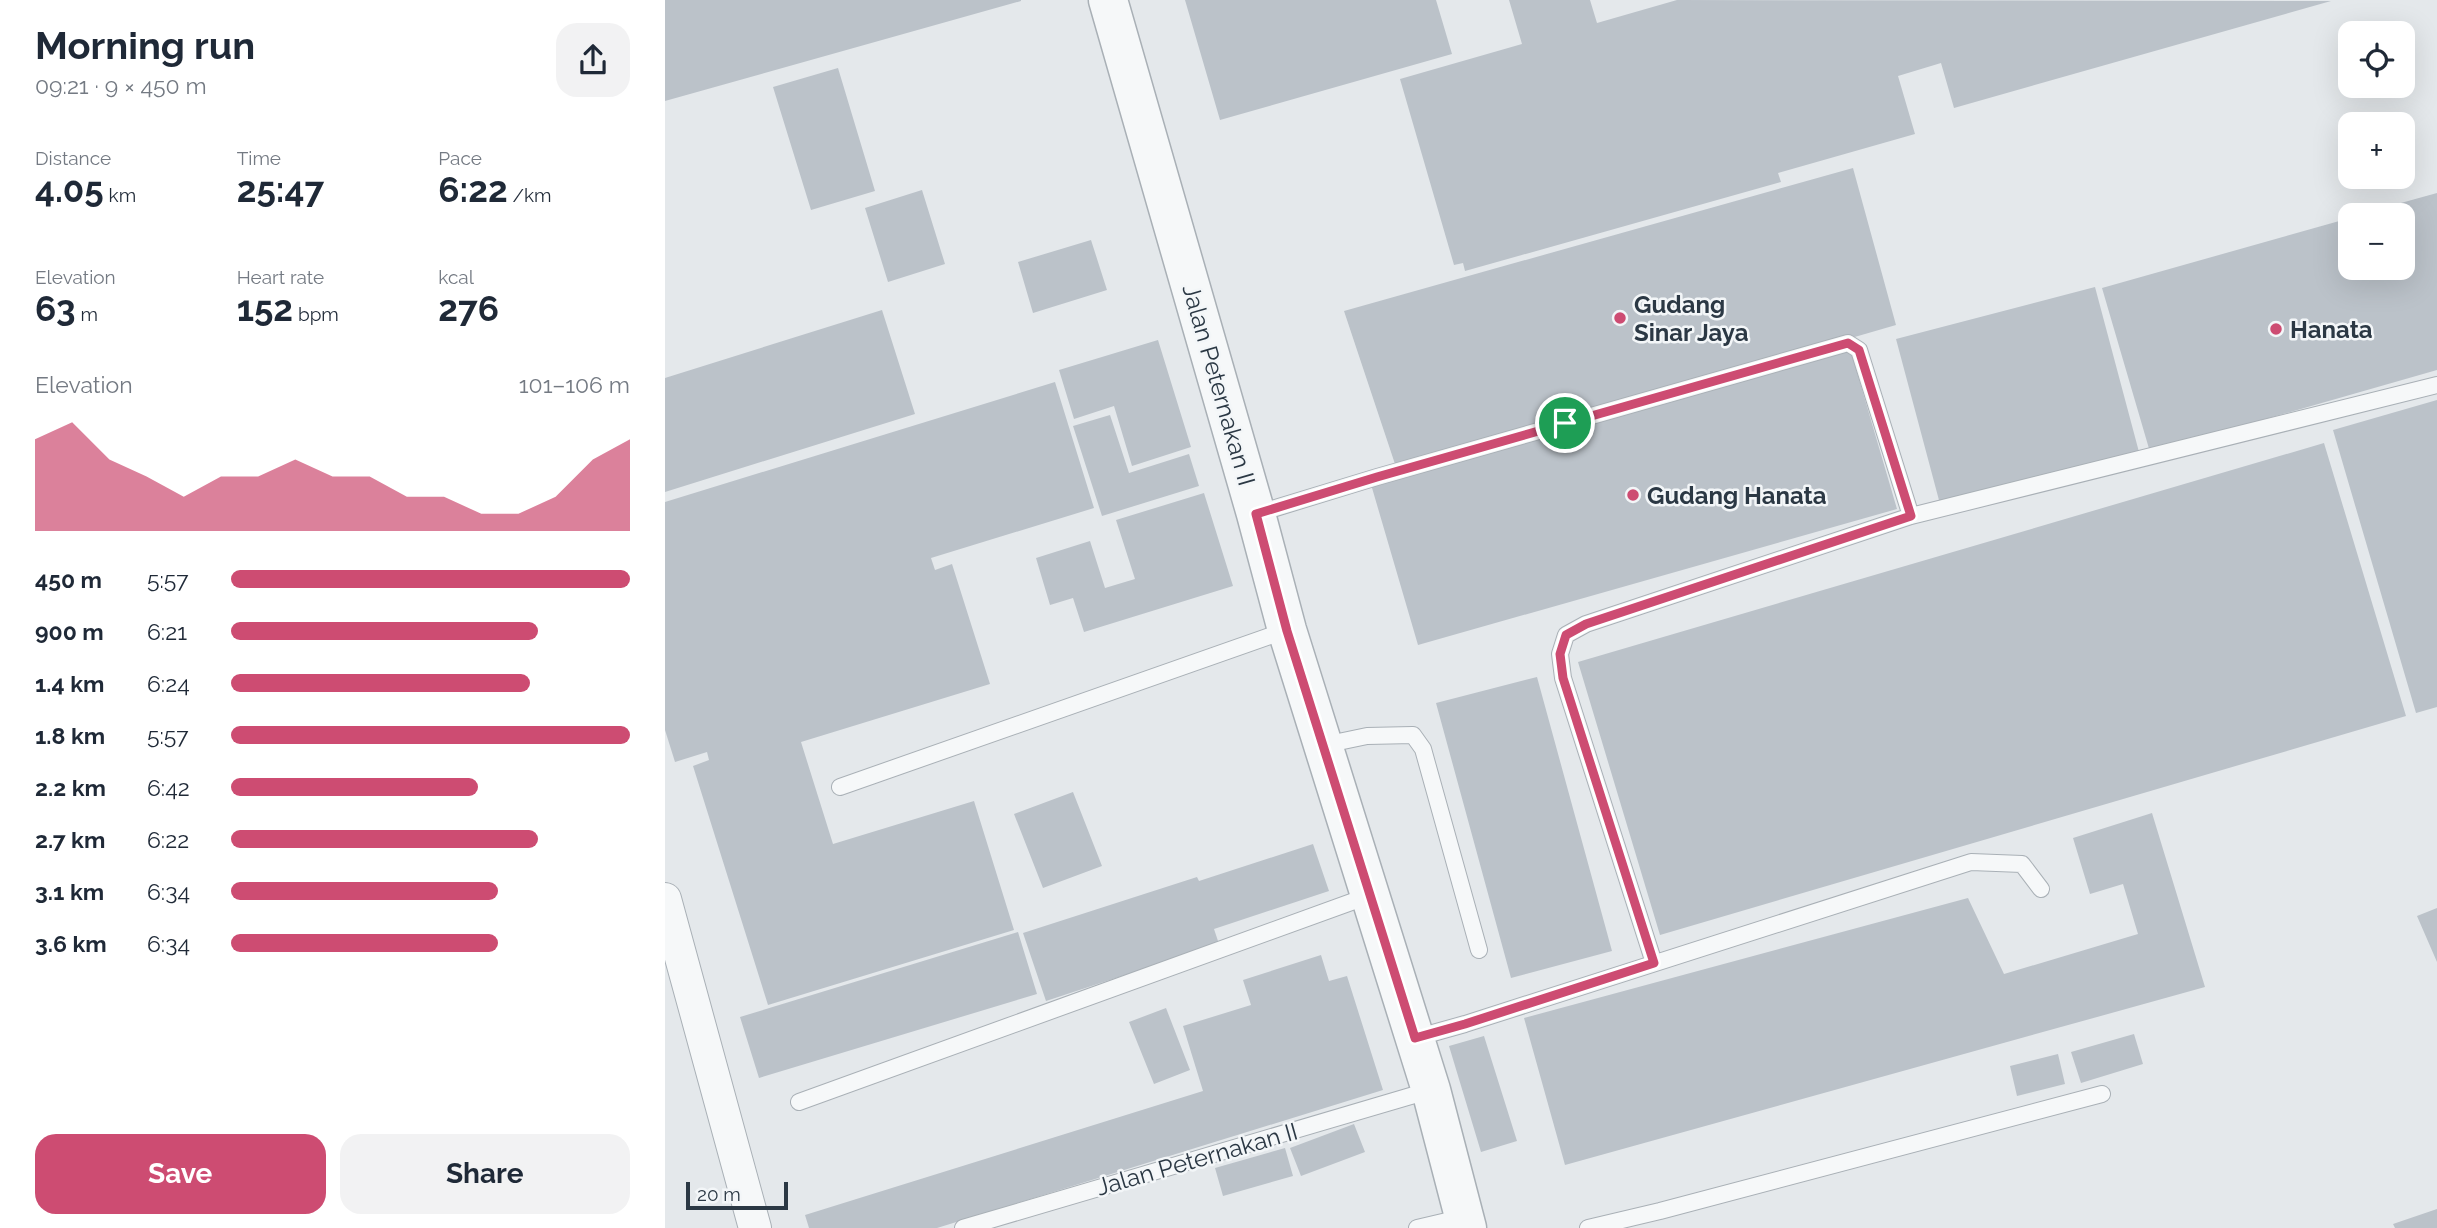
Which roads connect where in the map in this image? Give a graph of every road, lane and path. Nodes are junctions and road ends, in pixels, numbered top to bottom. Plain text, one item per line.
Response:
1 (1108, 0) edge
2 (2437, 385) edge
3 (1256, 514) junction
4 (1911, 516) junction
5 (1287, 631) junction
6 (1321, 745) junction
7 (840, 787) dead end
8 (2041, 890) dead end
9 (1369, 896) junction
10 (665, 899) edge
11 (1479, 950) dead end
12 (1654, 963) junction
13 (1415, 1038) junction
14 (1431, 1090) junction
15 (2102, 1094) dead end
16 (799, 1102) dead end
17 (1466, 1222) edge
18 (755, 1228) edge
19 (963, 1228) edge
20 (1417, 1228) edge
21 (1588, 1228) edge

1 - 3 street, Jalan Peternakan II
2 - 4 lane
3 - 4 lane
3 - 5 street, Jalan Peternakan II
4 - 12 lane
5 - 6 street, Jalan Peternakan II
5 - 7 lane
6 - 9 street, Jalan Peternakan II
6 - 11 lane
8 - 12 lane
9 - 13 street, Jalan Peternakan II
9 - 16 lane
10 - 18 street
12 - 13 lane
13 - 14 street, Jalan Peternakan II
14 - 17 street, Jalan Peternakan II
14 - 19 lane, Jalan Peternakan II
15 - 21 lane
17 - 20 lane

